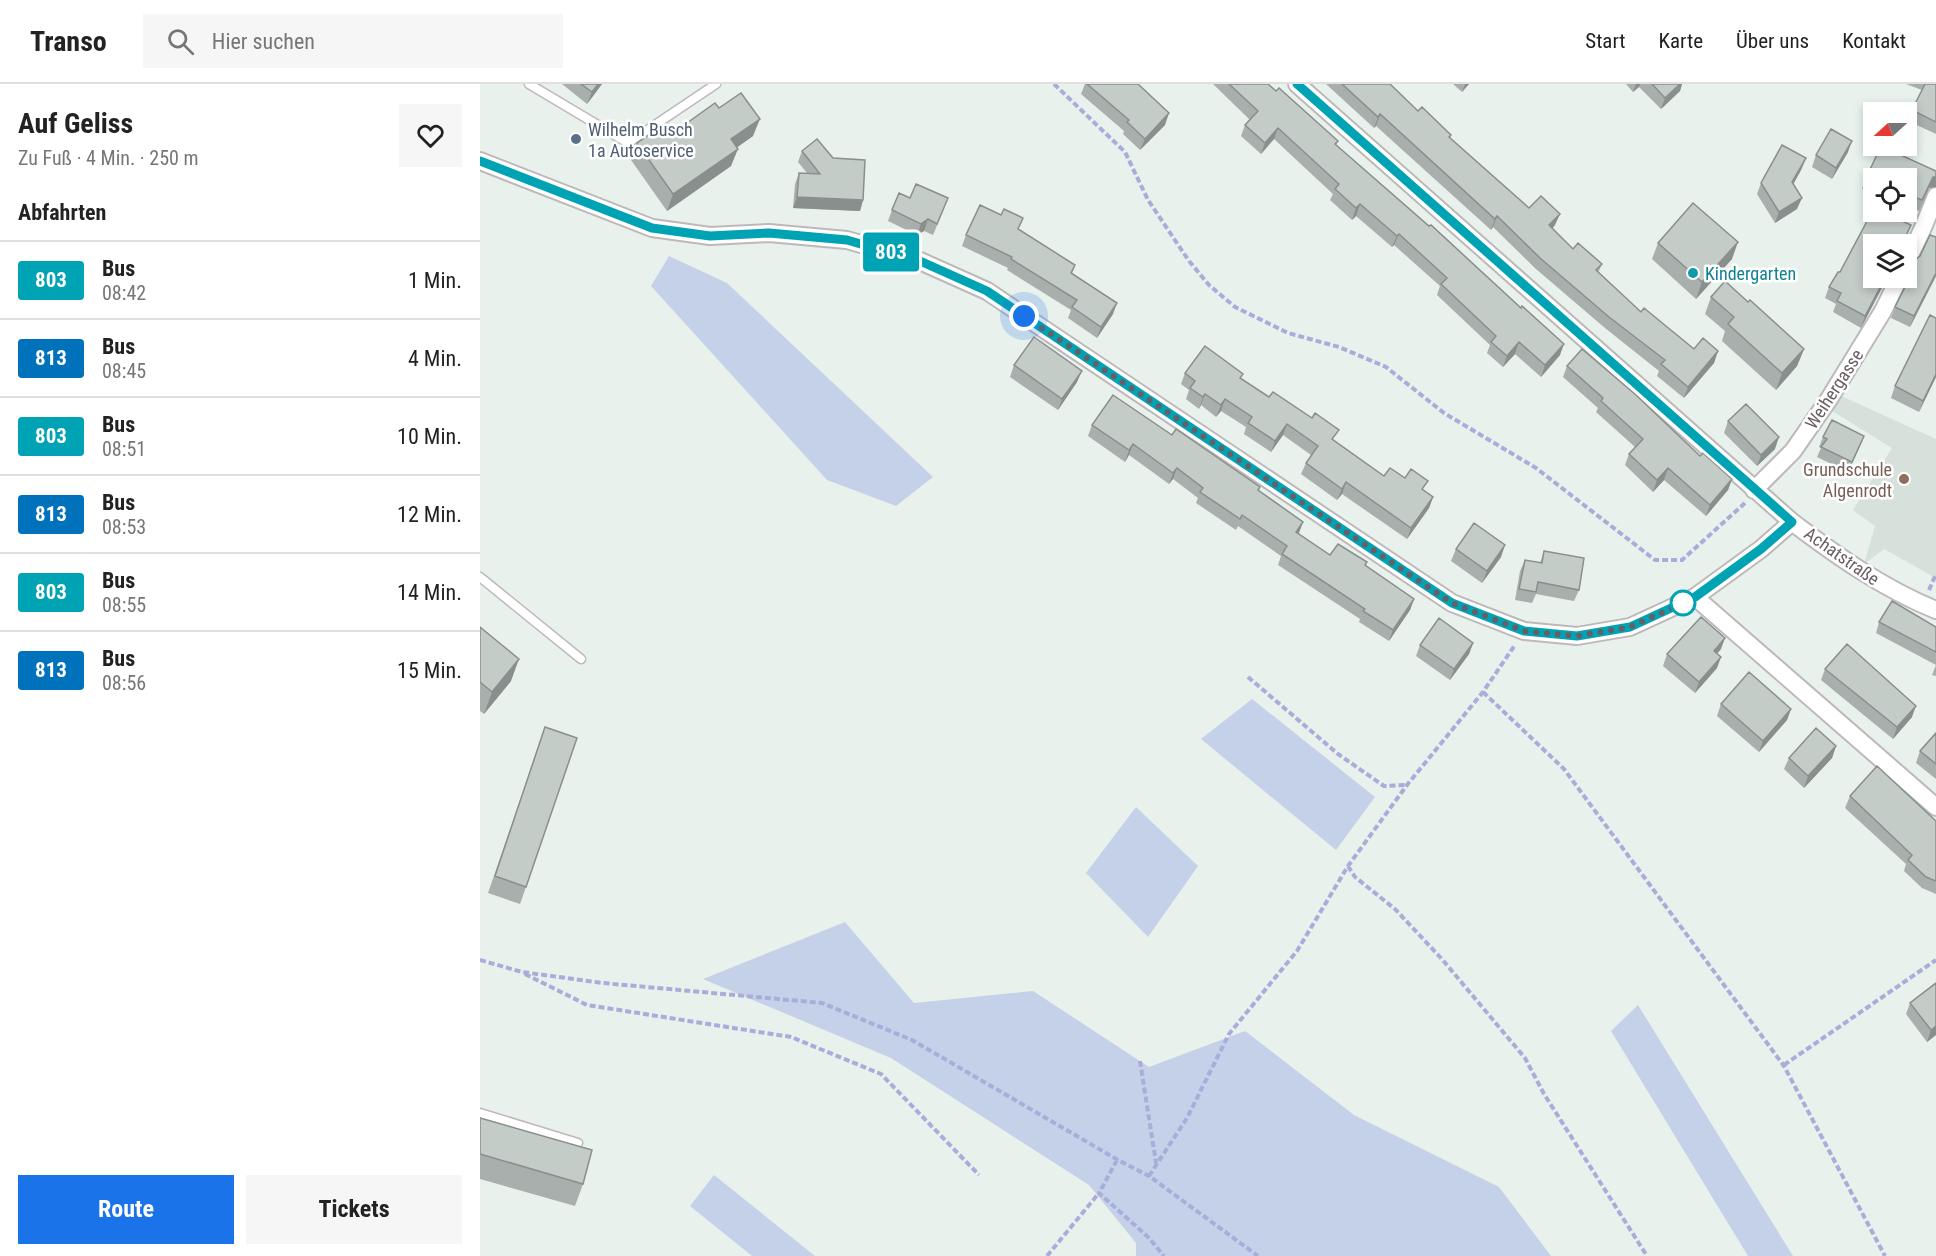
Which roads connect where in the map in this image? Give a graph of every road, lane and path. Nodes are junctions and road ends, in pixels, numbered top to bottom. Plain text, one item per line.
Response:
1 (529, 84) edge
2 (716, 84) edge
3 (1054, 84) edge
4 (1297, 84) edge
5 (480, 161) edge
6 (1936, 196) edge
7 (1917, 238) edge
8 (1894, 288) edge
9 (1754, 490) junction
10 (1792, 522) junction
11 (480, 577) edge
12 (1695, 597) junction
13 (1936, 610) edge
14 (1524, 631) junction
15 (581, 659) dead end
16 (1248, 677) dead end
17 (1483, 692) junction
18 (1407, 785) junction
19 (1936, 807) edge
20 (1348, 866) junction
21 (480, 960) edge
22 (1936, 960) edge
23 (522, 972) junction
24 (1140, 1061) dead end
25 (1784, 1066) junction
26 (480, 1113) edge
27 (578, 1143) edge
28 (1118, 1160) junction
29 (1156, 1164) junction
30 (979, 1175) dead end
31 (1149, 1176) junction
32 (1099, 1193) junction
33 (1047, 1256) edge
34 (1164, 1256) edge
35 (1258, 1256) edge
36 (1647, 1256) edge
37 (1885, 1256) edge

1 - 2 lane
3 - 9 path
4 - 9 street, Achatstraße
5 - 14 street
6 - 7 street
8 - 9 street, Weihergasse
9 - 10 street, Achatstraße
10 - 12 street
10 - 13 street, Achatstraße
11 - 15 lane
12 - 14 street
12 - 19 street
14 - 17 path
16 - 18 path
17 - 18 path
17 - 25 path
18 - 20 path
20 - 29 path
20 - 36 path
21 - 23 path
22 - 25 path
23 - 28 path
23 - 30 path
24 - 29 path
25 - 37 path
26 - 27 lane
28 - 31 path
28 - 32 path
29 - 31 path
31 - 35 path
32 - 33 path
32 - 34 path

